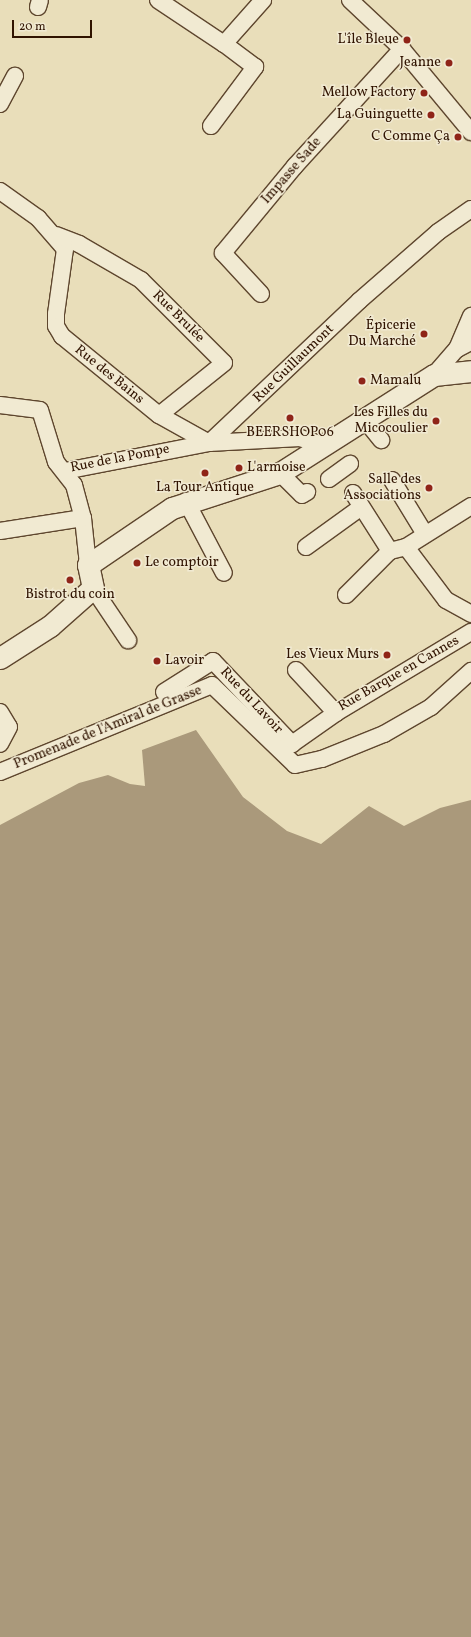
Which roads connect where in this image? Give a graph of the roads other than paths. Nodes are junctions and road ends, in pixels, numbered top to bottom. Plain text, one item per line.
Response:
1 (158, 0) edge
2 (263, 0) edge
3 (350, 0) edge
4 (224, 44) junction
5 (402, 49) junction
6 (15, 76) dead end
7 (0, 104) edge
8 (211, 126) dead end
9 (471, 132) edge
10 (0, 191) edge
11 (471, 209) edge
12 (56, 235) junction
13 (261, 294) dead end
14 (471, 316) edge
15 (464, 345) edge
16 (471, 371) edge
17 (434, 375) junction
18 (0, 405) edge
19 (158, 415) junction
20 (365, 420) junction
21 (380, 440) dead end
22 (209, 443) junction
23 (326, 446) junction
24 (65, 471) junction
25 (280, 473) junction
26 (344, 479) dead end
27 (392, 480) dead end
28 (307, 492) dead end
29 (186, 501) junction
30 (471, 506) edge
31 (360, 508) junction
32 (83, 518) junction
33 (0, 531) edge
34 (425, 534) junction
35 (306, 547) dead end
36 (398, 549) junction
37 (88, 565) junction
38 (224, 573) dead end
39 (93, 588) junction
40 (346, 595) dead end
41 (471, 614) edge
42 (471, 632) edge
43 (128, 640) dead end
44 (0, 658) edge
45 (296, 670) dead end
46 (471, 671) edge
47 (164, 692) dead end
48 (0, 712) edge
49 (336, 713) junction
50 (0, 744) edge
51 (0, 772) edge

1 - 4 street
2 - 4 street
3 - 5 street
4 - 8 street
5 - 9 street
5 - 13 street, Impasse Sade
6 - 7 street
10 - 12 street, Rue des Bains
11 - 22 street, Rue Guillaumont
12 - 19 street, Rue des Bains
12 - 19 street, Rue Brulée
14 - 15 street
15 - 17 street
16 - 17 street
17 - 20 street
18 - 24 street, Rue de la Pompe
19 - 22 street, Rue des Bains
20 - 21 street
20 - 23 street
22 - 23 street
22 - 24 street, Rue de la Pompe
23 - 25 street
24 - 32 street
25 - 28 street
25 - 29 street
26 - 31 street
27 - 34 street
29 - 37 street
29 - 38 street
30 - 34 street
31 - 35 street
31 - 36 street
32 - 33 street
32 - 37 street
34 - 36 street
36 - 40 street
36 - 41 street
37 - 39 street
39 - 43 street
39 - 44 street
42 - 49 street, Rue Barque en Cannes
45 - 49 street, Rue Barque en Cannes
46 - 51 street, Promenade de l'Amiral de Grasse
47 - 49 street, Rue du Lavoir
48 - 50 street

